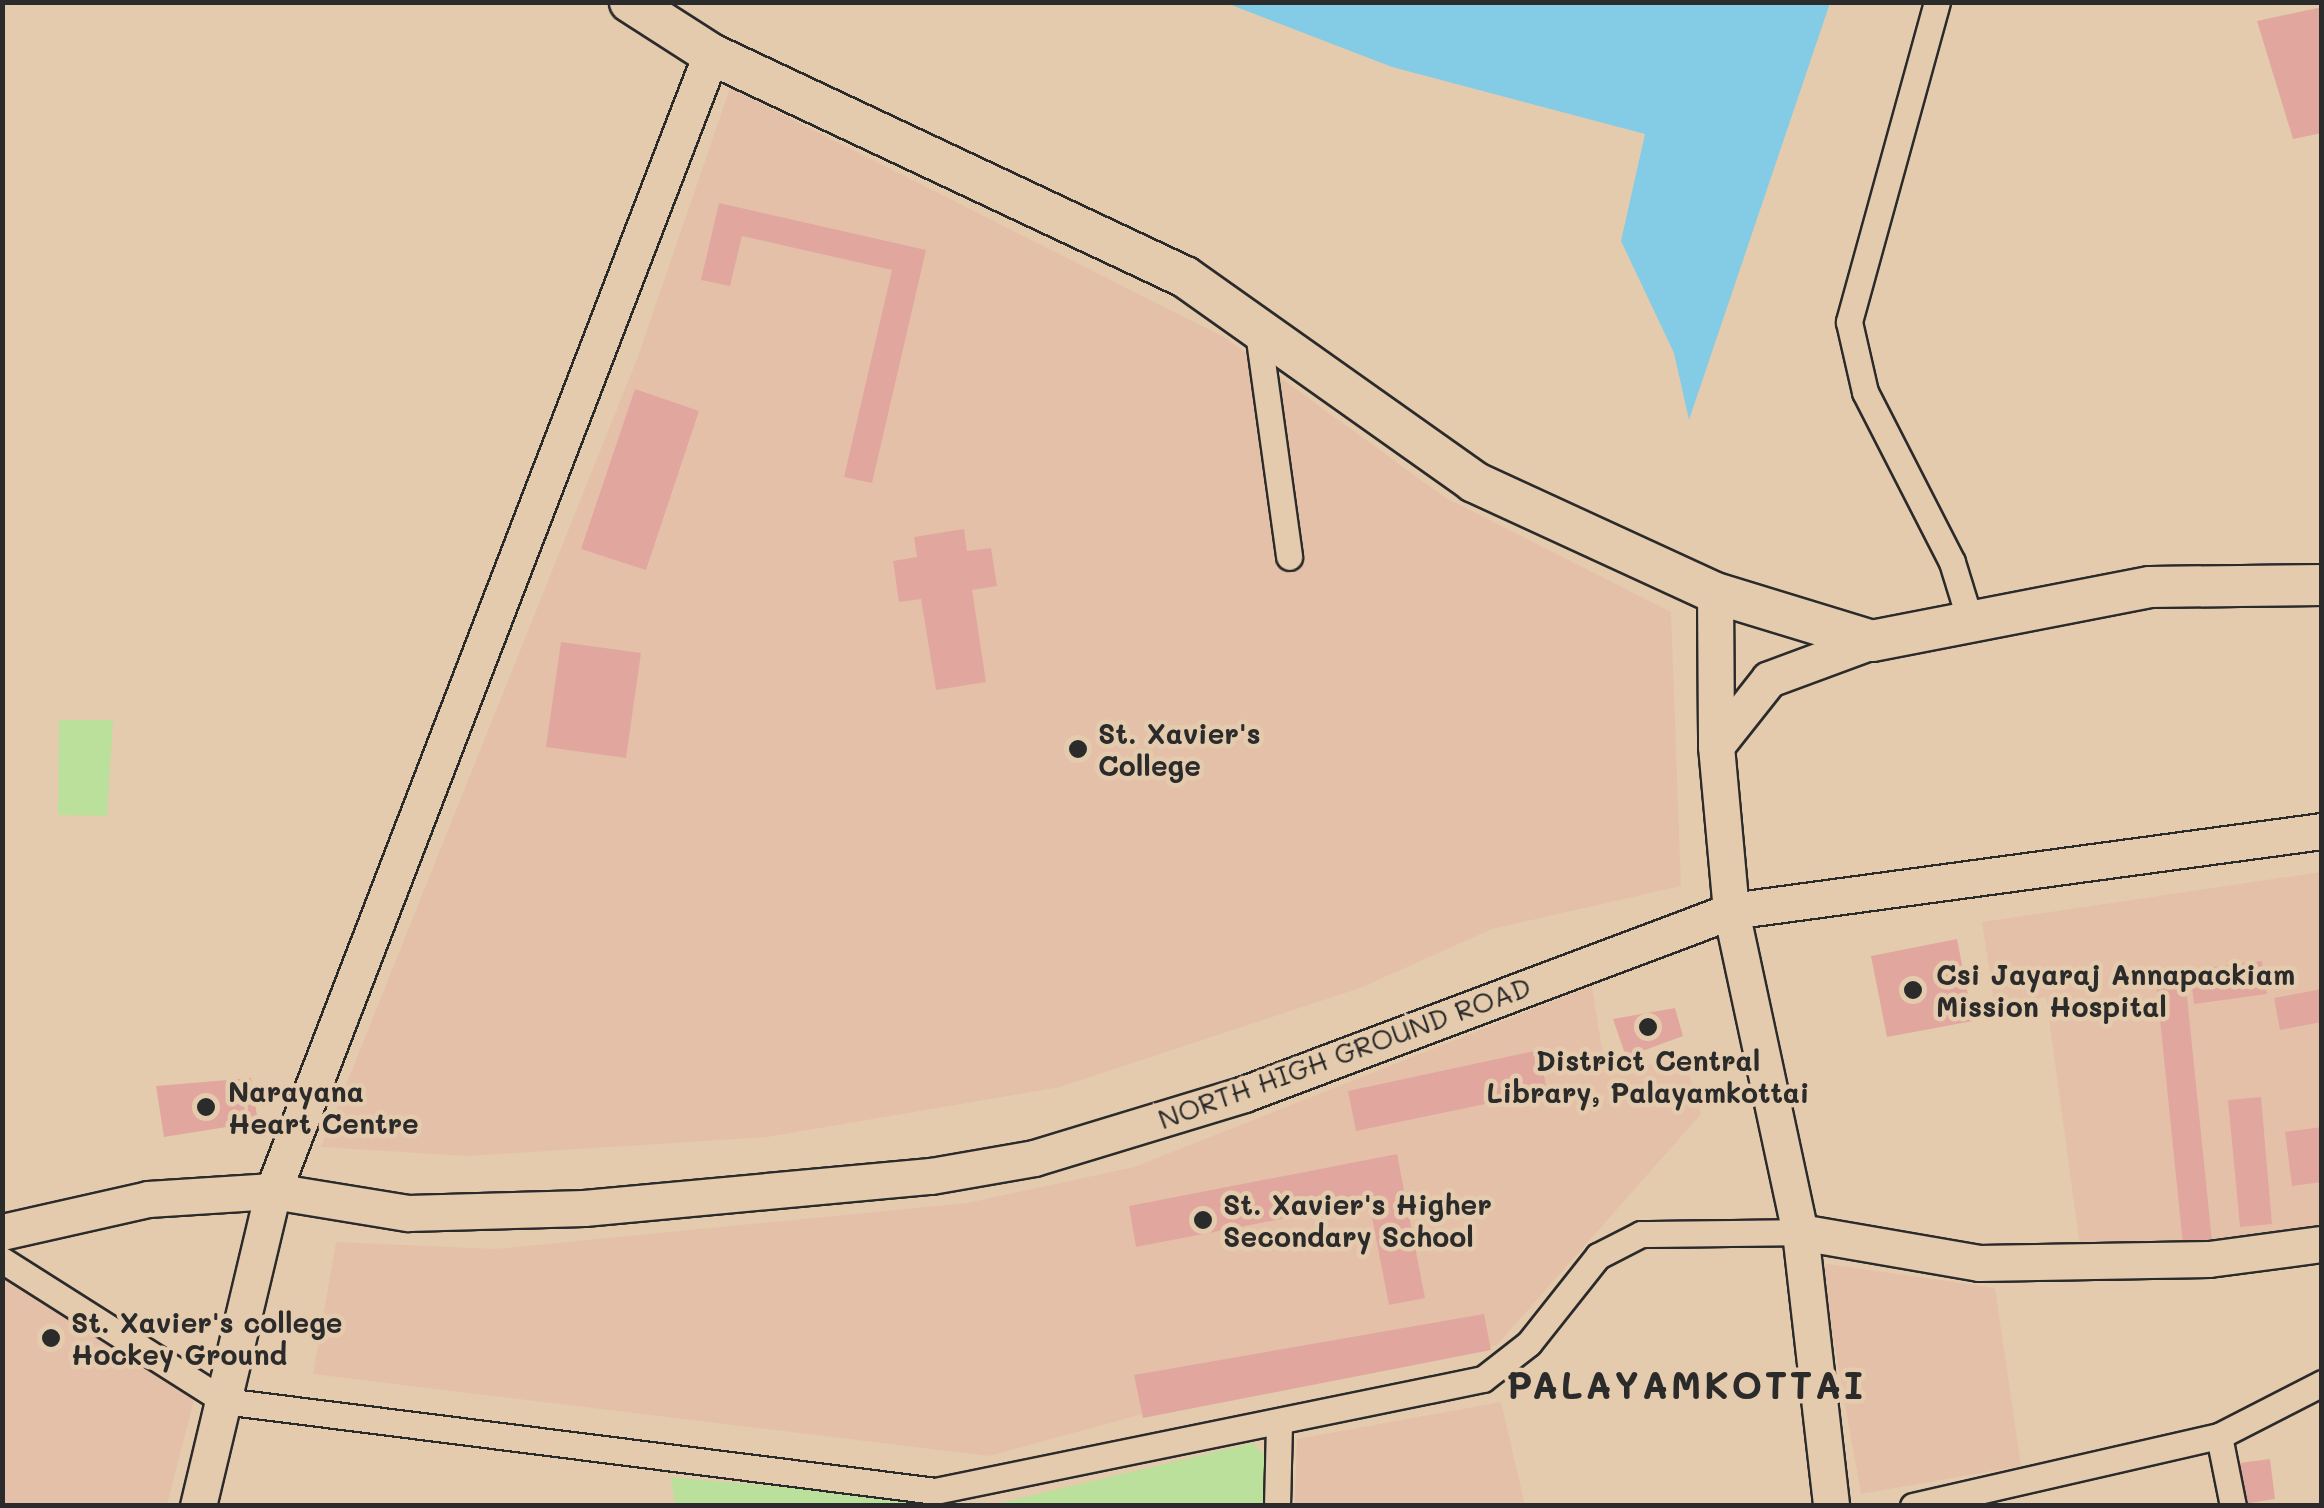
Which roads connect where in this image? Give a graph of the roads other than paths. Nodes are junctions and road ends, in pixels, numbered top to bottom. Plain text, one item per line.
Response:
1 (630, 2) edge
2 (1937, 2) edge
3 (712, 54) junction
4 (1257, 325) junction
5 (1289, 557) dead end
6 (2322, 584) edge
7 (1715, 594) junction
8 (1972, 627) junction
9 (1872, 641) junction
10 (1716, 746) junction
11 (2322, 831) edge
12 (1731, 911) junction
13 (273, 1191) junction
14 (2, 1232) edge
15 (1800, 1232) junction
16 (2322, 1244) edge
17 (2, 1260) edge
18 (2322, 1382) edge
19 (224, 1401) junction
20 (1279, 1425) junction
21 (2220, 1436) junction
22 (198, 1506) edge
23 (1277, 1506) edge
24 (1831, 1506) edge
25 (1913, 1506) edge
26 (2233, 1506) edge

1 - 3 main road
2 - 8 street
3 - 4 main road
3 - 13 main road
4 - 5 street
4 - 7 main road
6 - 8 main road
7 - 9 main road
7 - 10 main road
8 - 9 main road
9 - 10 main road
10 - 12 main road
11 - 12 main road, NORTH HIGH GROUND ROAD
12 - 13 main road, NORTH HIGH GROUND ROAD
12 - 15 main road
13 - 14 main road, NORTH HIGH GROUND ROAD
13 - 19 main road
15 - 16 main road
15 - 20 street
15 - 24 main road
17 - 19 street
18 - 21 street
19 - 20 street
19 - 22 main road
20 - 23 street
21 - 25 street
21 - 26 street

